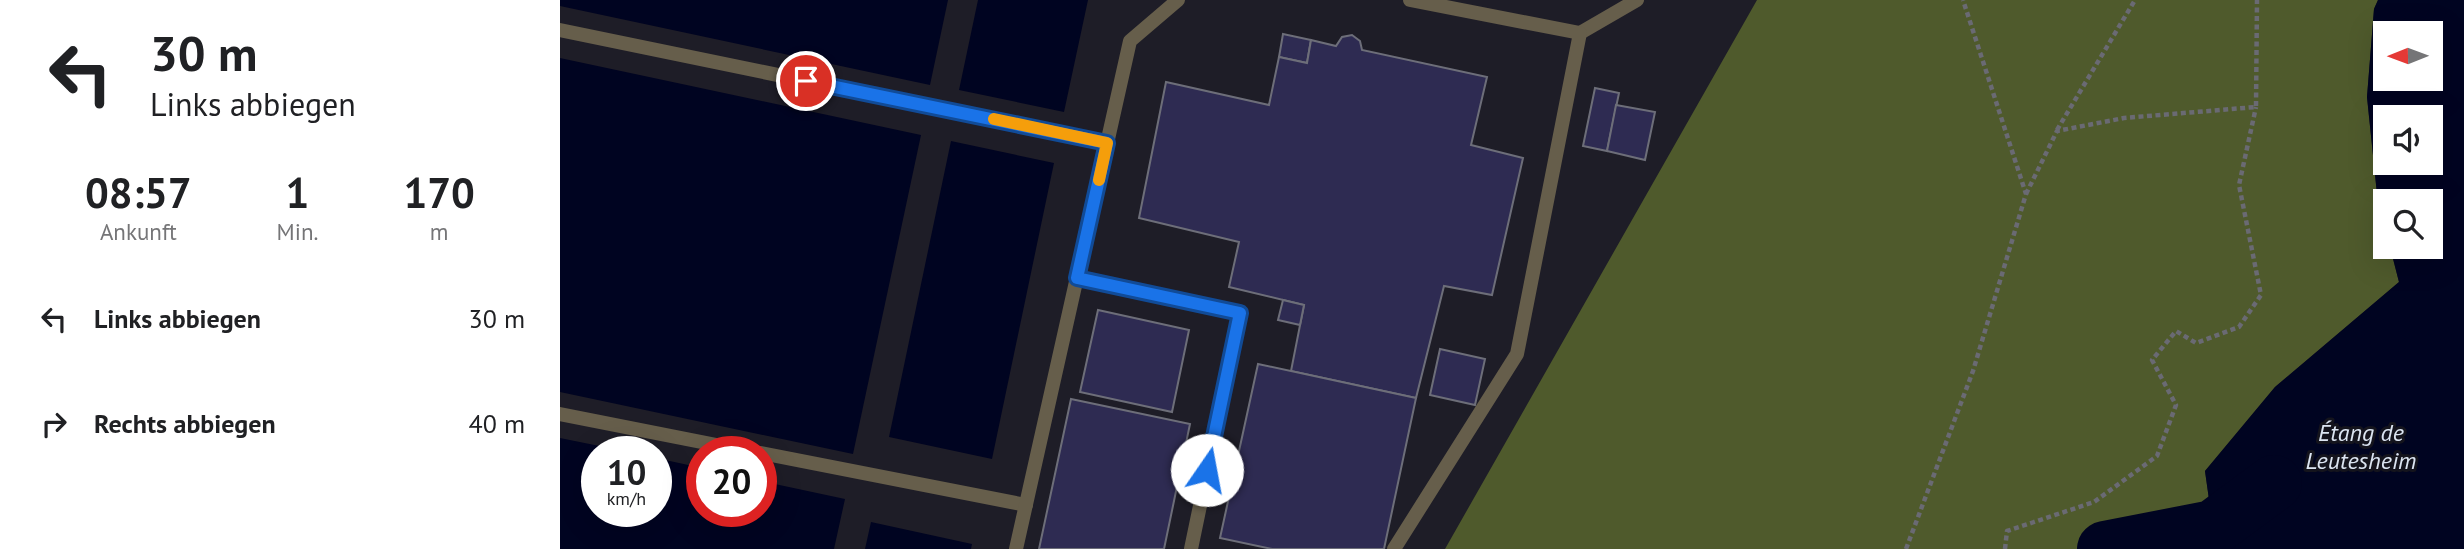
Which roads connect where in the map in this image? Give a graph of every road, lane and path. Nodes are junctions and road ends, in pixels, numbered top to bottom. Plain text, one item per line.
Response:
1 (1178, 0) edge
2 (1410, 0) edge
3 (1637, 0) edge
4 (1963, 0) edge
5 (2135, 0) edge
6 (2257, 0) edge
7 (560, 30) edge
8 (1580, 33) junction
9 (2256, 107) junction
10 (2057, 131) junction
11 (1107, 143) junction
12 (2025, 194) junction
13 (1077, 278) junction
14 (560, 414) edge
15 (686, 439) edge
16 (777, 456) edge
17 (1026, 505) junction
18 (1016, 549) edge
19 (1191, 549) edge
20 (1394, 549) edge
21 (1906, 549) edge
22 (2005, 549) edge

1 - 11 lane
2 - 8 lane
3 - 8 lane
4 - 12 path
5 - 10 path
6 - 9 path
7 - 11 lane
8 - 20 lane
9 - 10 path
9 - 22 path
10 - 12 path
11 - 13 lane
12 - 21 path
13 - 17 lane
13 - 19 lane
14 - 15 lane
16 - 17 lane
17 - 18 lane

